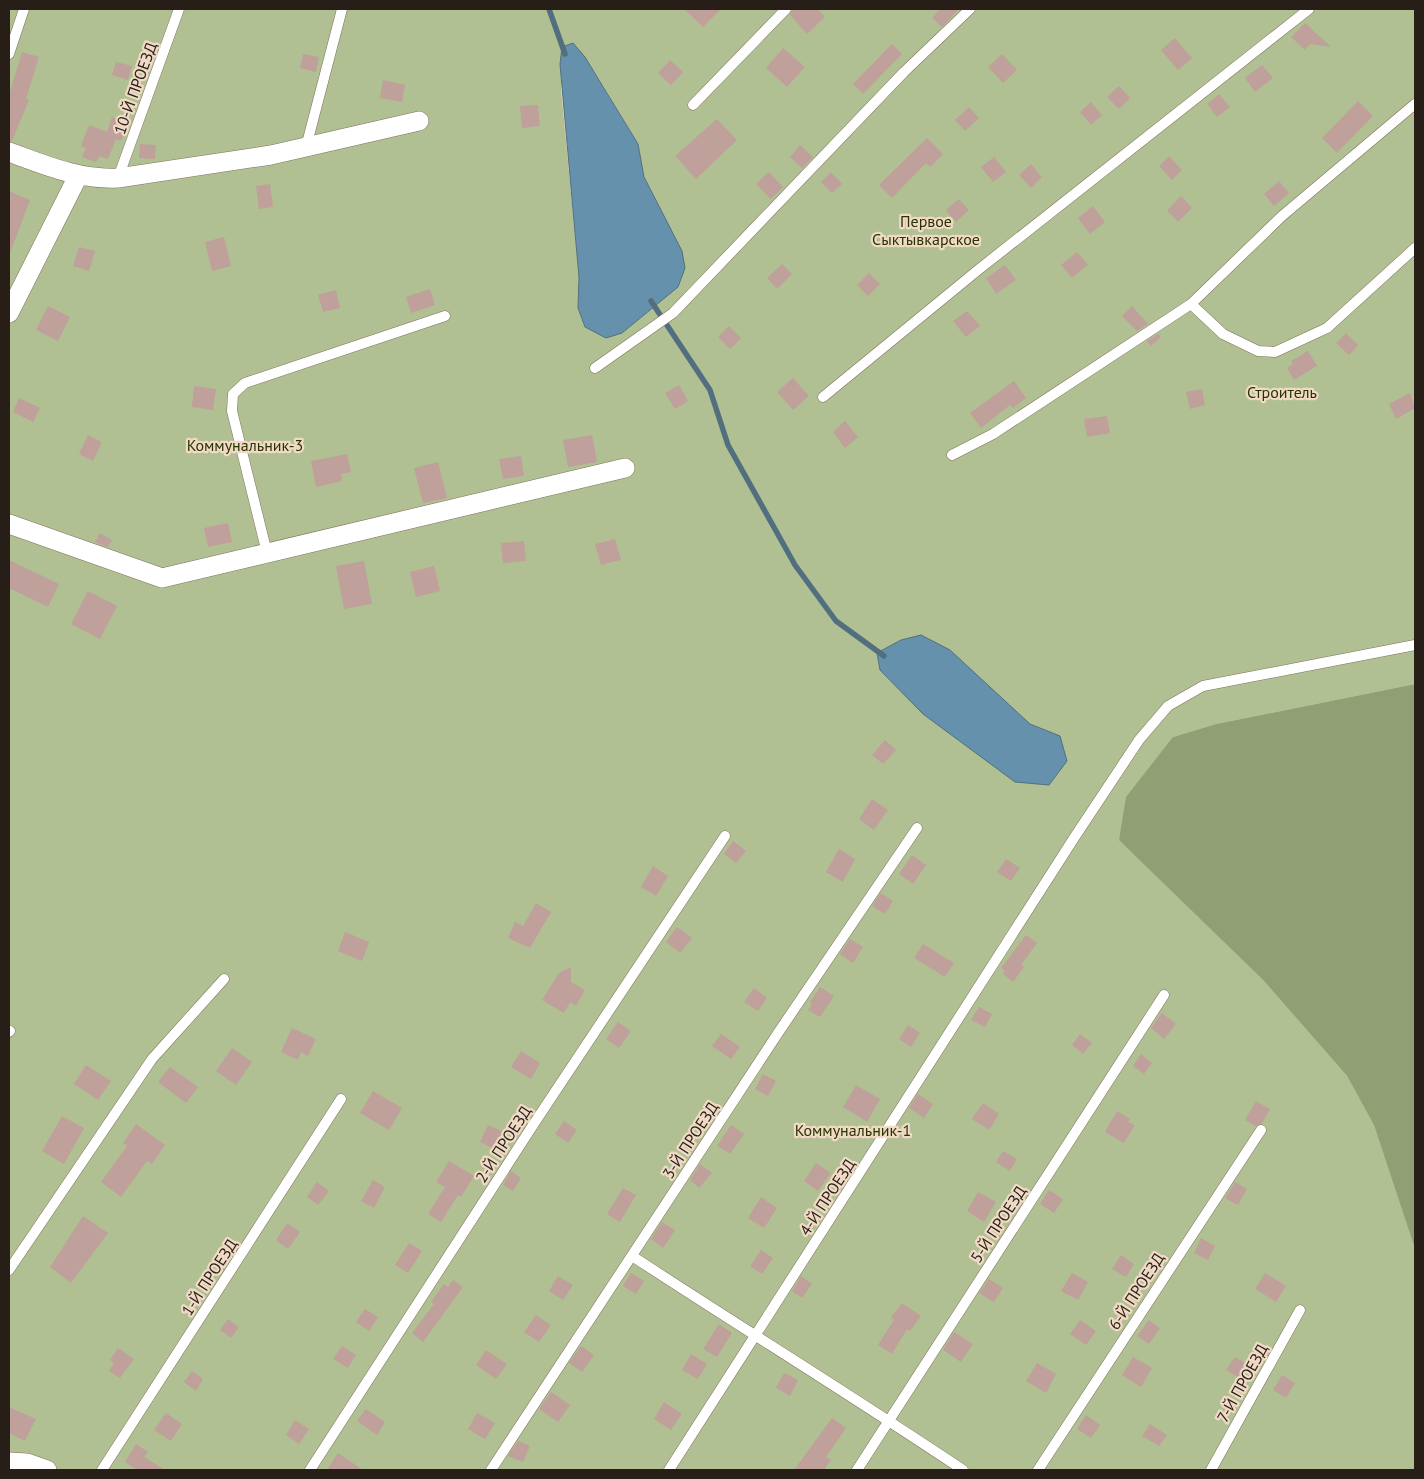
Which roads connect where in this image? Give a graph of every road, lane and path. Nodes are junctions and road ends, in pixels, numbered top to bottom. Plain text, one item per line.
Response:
1 (24, 9) edge
2 (179, 9) edge
3 (342, 9) edge
4 (786, 9) edge
5 (970, 9) edge
6 (1309, 9) edge
7 (9, 54) edge
8 (1415, 104) edge
9 (693, 106) dead end
10 (419, 121) dead end
11 (306, 147) junction
12 (9, 152) edge
13 (78, 176) junction
14 (118, 178) junction
15 (1415, 248) edge
16 (1191, 304) junction
17 (9, 314) edge
18 (445, 316) dead end
19 (595, 368) dead end
20 (823, 397) dead end
21 (952, 455) dead end
22 (625, 468) dead end
23 (9, 524) edge
24 (267, 553) junction
25 (1415, 645) edge
26 (917, 828) dead end
27 (725, 836) dead end
28 (224, 979) dead end
29 (1164, 995) dead end
30 (341, 1099) dead end
31 (1262, 1130) dead end
32 (632, 1256) junction
33 (9, 1270) edge
34 (1300, 1310) dead end
35 (755, 1338) junction
36 (890, 1421) junction
37 (9, 1462) edge
38 (47, 1470) edge
39 (102, 1470) edge
40 (310, 1470) edge
41 (491, 1470) edge
42 (669, 1470) edge
43 (857, 1470) edge
44 (963, 1470) edge
45 (1038, 1470) edge
46 (1211, 1470) edge

1 - 7 lane
2 - 14 lane, 10-Й ПРОЕЗД
3 - 11 lane
4 - 9 lane
5 - 19 lane
6 - 20 lane
8 - 16 lane
10 - 11 street
11 - 14 street
12 - 13 street
13 - 14 street
13 - 17 street
15 - 16 lane
16 - 21 lane
18 - 24 lane
22 - 24 street
23 - 24 street
25 - 35 lane, 4-Й ПРОЕЗД
26 - 32 lane, 3-Й ПРОЕЗД
27 - 40 lane, 2-Й ПРОЕЗД
28 - 33 lane
29 - 36 lane, 5-Й ПРОЕЗД
30 - 39 lane, 1-Й ПРОЕЗД
31 - 45 lane, 6-Й ПРОЕЗД
32 - 35 lane
32 - 41 lane, 3-Й ПРОЕЗД
34 - 46 lane, 7-Й ПРОЕЗД
35 - 36 lane
35 - 42 lane, 4-Й ПРОЕЗД
36 - 43 lane, 5-Й ПРОЕЗД
36 - 44 lane
37 - 38 street

